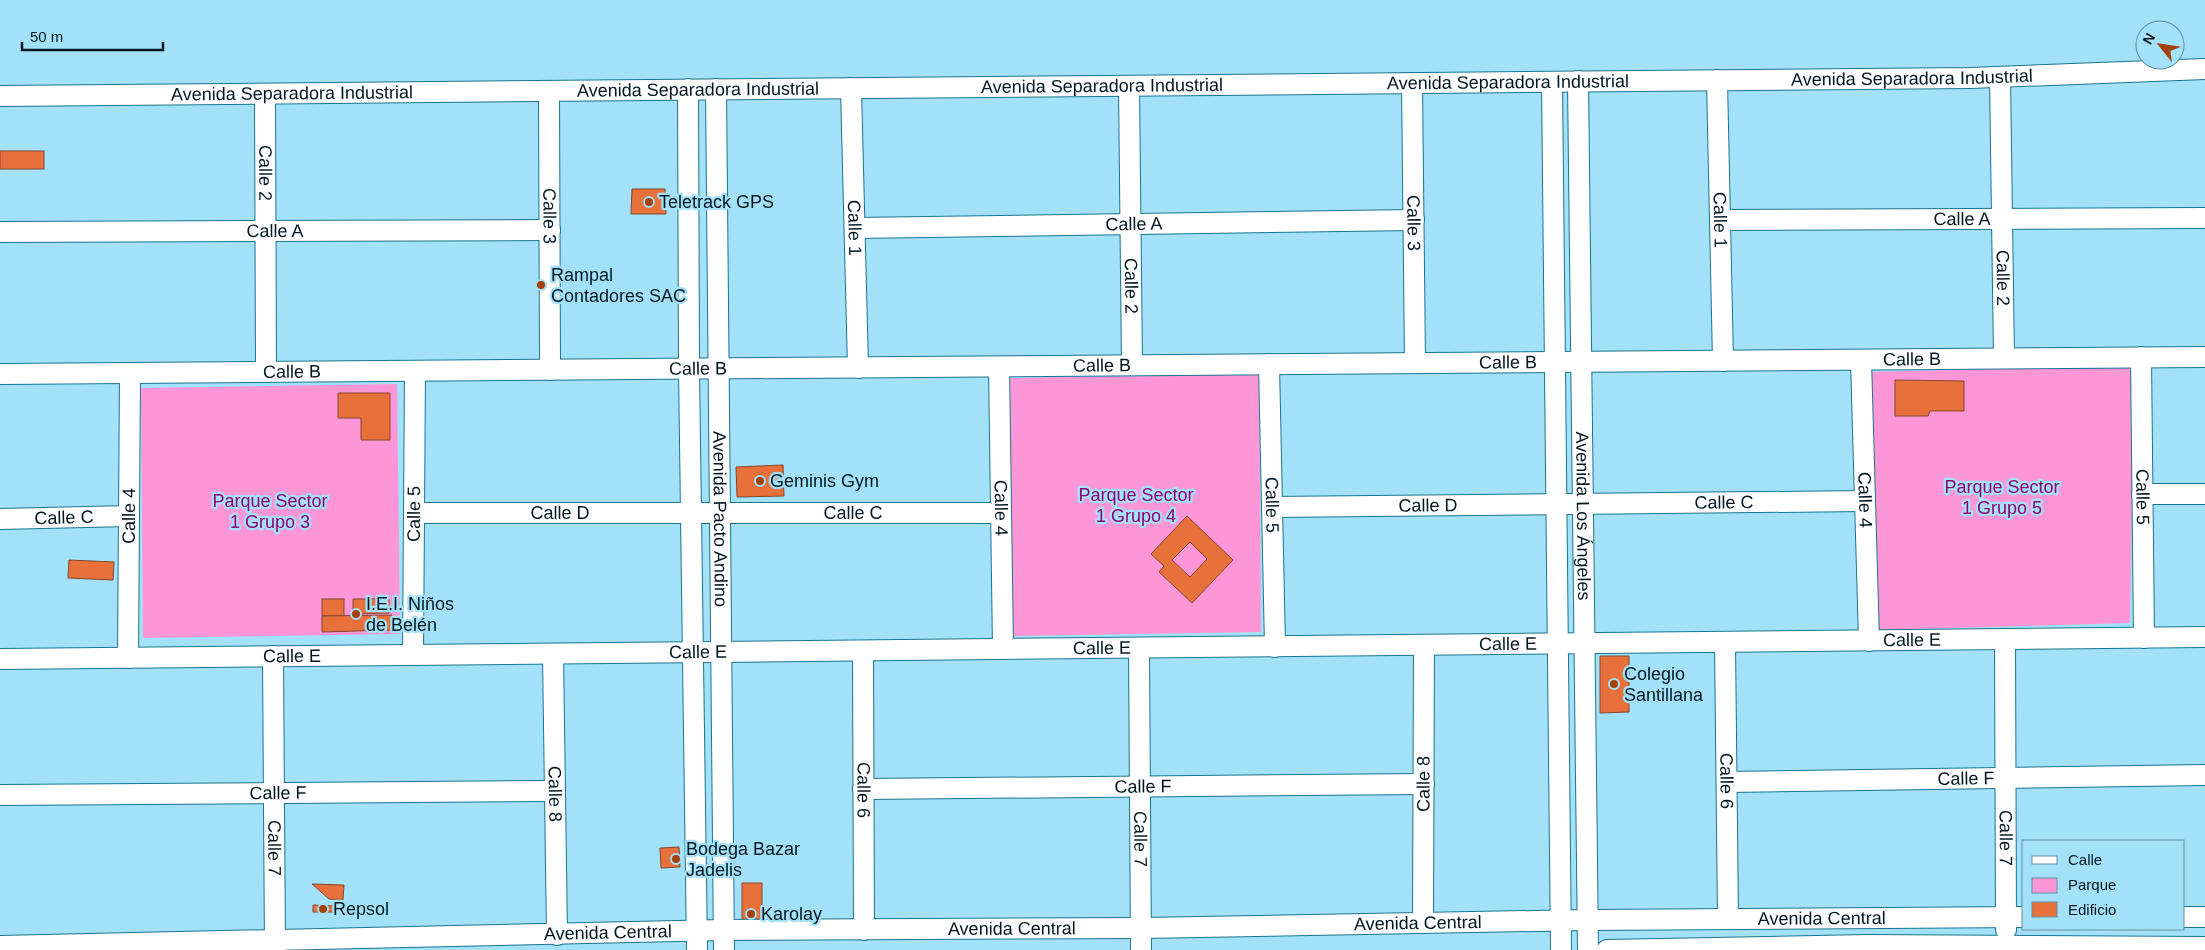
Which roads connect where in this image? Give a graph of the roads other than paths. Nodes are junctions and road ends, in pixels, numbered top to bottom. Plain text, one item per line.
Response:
1 (2205, 69) edge
2 (2000, 77) junction
3 (1718, 80) junction
4 (1578, 81) junction
5 (1552, 82) junction
6 (1412, 83) junction
7 (1129, 86) junction
8 (851, 88) junction
9 (688, 89) junction
10 (716, 89) junction
11 (549, 91) junction
12 (265, 94) junction
13 (0, 96) edge
14 (2205, 218) edge
15 (2002, 219) junction
16 (1414, 220) junction
17 (1720, 220) junction
18 (1131, 224) junction
19 (854, 228) junction
20 (550, 230) junction
21 (265, 231) junction
22 (0, 232) edge
23 (2141, 357) junction
24 (2205, 357) edge
25 (2004, 358) junction
26 (1861, 360) junction
27 (1723, 361) junction
28 (1554, 362) junction
29 (1582, 362) junction
30 (1415, 363) junction
31 (1269, 364) junction
32 (1132, 366) junction
33 (999, 367) junction
34 (858, 368) junction
35 (688, 369) junction
36 (718, 369) junction
37 (550, 370) junction
38 (415, 371) junction
39 (266, 372) junction
40 (0, 374) edge
41 (130, 374) junction
42 (2142, 494) junction
43 (2205, 494) edge
44 (1865, 501) junction
45 (1584, 503) junction
46 (1556, 504) junction
47 (1272, 507) junction
48 (705, 512) junction
49 (1001, 513) junction
50 (414, 514) junction
51 (129, 516) junction
52 (0, 519) edge
53 (2205, 637) edge
54 (2144, 638) junction
55 (2005, 639) junction
56 (1869, 641) junction
57 (1725, 642) junction
58 (1558, 644) junction
59 (1585, 644) junction
60 (1424, 645) junction
61 (1275, 646) junction
62 (1139, 648) junction
63 (1003, 649) junction
64 (863, 650) junction
65 (693, 652) junction
66 (721, 652) junction
67 (553, 654) junction
68 (413, 655) junction
69 (273, 656) junction
70 (128, 658) junction
71 (0, 659) edge
72 (2205, 775) edge
73 (2006, 778) junction
74 (1727, 782) junction
75 (1424, 784) junction
76 (1140, 787) junction
77 (863, 789) junction
78 (555, 791) junction
79 (274, 793) junction
80 (0, 795) edge
81 (2015, 917) edge
82 (2185, 917) edge
83 (2205, 917) edge
84 (1587, 920) junction
85 (1728, 920) junction
86 (1560, 921) junction
87 (1423, 922) junction
88 (864, 930) junction
89 (557, 934) junction
90 (1141, 939) edge
91 (724, 940) edge
92 (697, 941) edge
93 (275, 945) edge
94 (0, 946) edge
95 (2205, 946) edge
96 (1867, 948) edge
97 (2006, 948) edge
98 (2152, 948) edge
99 (1561, 950) edge
100 (1588, 950) edge
101 (1607, 950) edge

1 - 2 street, Avenida Separadora Industrial
2 - 3 street, Avenida Separadora Industrial
2 - 15 street, Calle 2
3 - 4 street, Avenida Separadora Industrial
3 - 17 street, Calle 1
4 - 5 street, Avenida Separadora Industrial
4 - 29 street, Avenida Los Ángeles
5 - 6 street, Avenida Separadora Industrial
5 - 28 street, Avenida Los Ángeles
6 - 7 street, Avenida Separadora Industrial
6 - 16 street, Calle 3
7 - 8 street, Avenida Separadora Industrial
7 - 18 street, Calle 2
8 - 10 street, Avenida Separadora Industrial
8 - 19 street, Calle 1
9 - 10 street, Avenida Separadora Industrial
9 - 11 street, Avenida Separadora Industrial
9 - 35 street, Avenida Pacto Andino
10 - 36 street, Avenida Pacto Andino
11 - 12 street, Avenida Separadora Industrial
11 - 20 street, Calle 3
12 - 13 street, Avenida Separadora Industrial
12 - 21 street, Calle 2
14 - 15 street, Calle A
15 - 17 street, Calle A
15 - 25 street, Calle 2
16 - 18 street, Calle A
16 - 30 street, Calle 3
17 - 27 street, Calle 1
18 - 19 street, Calle A
18 - 32 street, Calle 2
19 - 34 street, Calle 1
20 - 21 street, Calle A
20 - 37 street, Calle 3
21 - 22 street, Calle A
21 - 39 street, Calle 2
23 - 24 street, Calle B
23 - 25 street, Calle B
23 - 42 street, Calle 5
25 - 26 street, Calle B
26 - 27 street, Calle B
26 - 44 street, Calle 4
27 - 29 street, Calle B
28 - 29 street, Calle B
28 - 30 street, Calle B
28 - 46 street, Avenida Los Ángeles
29 - 45 street, Avenida Los Ángeles
30 - 31 street, Calle B
31 - 32 street, Calle B
31 - 47 street, Calle 5
32 - 33 street, Calle B
33 - 34 street, Calle B
33 - 49 street, Calle 4
34 - 36 street, Calle B
35 - 36 street, Calle B
35 - 37 street, Calle B
35 - 48 street, Avenida Pacto Andino
36 - 48 street, Avenida Pacto Andino
37 - 38 street, Calle B
38 - 39 street, Calle B
38 - 50 street, Calle 5
39 - 41 street, Calle B
40 - 41 street, Calle B
41 - 51 street, Calle 4
42 - 43 street
42 - 54 street, Calle 5
44 - 45 street, Calle C
44 - 56 street, Calle 4
45 - 46 street, Calle D
45 - 59 street, Avenida Los Ángeles
46 - 47 street, Calle D
46 - 58 street, Avenida Los Ángeles
47 - 61 street, Calle 5
48 - 49 street, Calle C
48 - 50 street, Calle D
48 - 65 street, Avenida Pacto Andino
48 - 66 street, Avenida Pacto Andino
49 - 63 street, Calle 4
50 - 68 street, Calle 5
51 - 52 street, Calle C
51 - 70 street, Calle 4
53 - 54 street, Calle E
54 - 55 street, Calle E
55 - 56 street, Calle E
55 - 73 street, Calle 7
56 - 57 street, Calle E
57 - 59 street, Calle E
57 - 74 street, Calle 6
58 - 59 street, Calle E
58 - 60 street, Calle E
58 - 86 street, Avenida Los Ángeles
59 - 84 street, Avenida Los Ángeles
60 - 61 street, Calle E
60 - 75 street, Calle 8
61 - 62 street, Calle E
62 - 63 street, Calle E
62 - 76 street, Calle 7
63 - 64 street, Calle E
64 - 66 street, Calle E
64 - 77 street, Calle 6
65 - 66 street, Calle E
65 - 67 street, Calle E
65 - 92 street, Avenida Pacto Andino
66 - 91 street, Avenida Pacto Andino
67 - 68 street, Calle E
67 - 78 street, Calle 8
68 - 69 street, Calle E
69 - 70 street, Calle E
69 - 79 street, Calle 7
70 - 71 street, Calle E
72 - 73 street, Calle F
73 - 74 street, Calle F
73 - 81 street, Calle 7
74 - 85 street, Calle 6
75 - 76 street, Calle F
75 - 87 street, Calle 8
76 - 77 street, Calle F
76 - 90 street, Calle 7
77 - 88 street, Calle 6
78 - 79 street, Calle F
78 - 89 street, Calle 8
79 - 80 street, Calle F
79 - 93 street, Calle 7
81 - 85 street, Avenida Central
81 - 97 street, Calle 7
82 - 83 street
84 - 85 street, Avenida Central
84 - 86 street, Avenida Central
84 - 100 street, Avenida Los Ángeles
86 - 87 street, Avenida Central
86 - 99 street, Avenida Los Ángeles
87 - 90 street, Avenida Central
88 - 90 street, Avenida Central
88 - 91 street, Avenida Central
89 - 92 street, Avenida Central
89 - 93 street, Avenida Central
91 - 92 street, Avenida Central
93 - 94 street, Avenida Central
95 - 98 street, Avenida Central
96 - 97 street, Avenida Central
96 - 101 street, Avenida Central
97 - 98 street, Avenida Central

